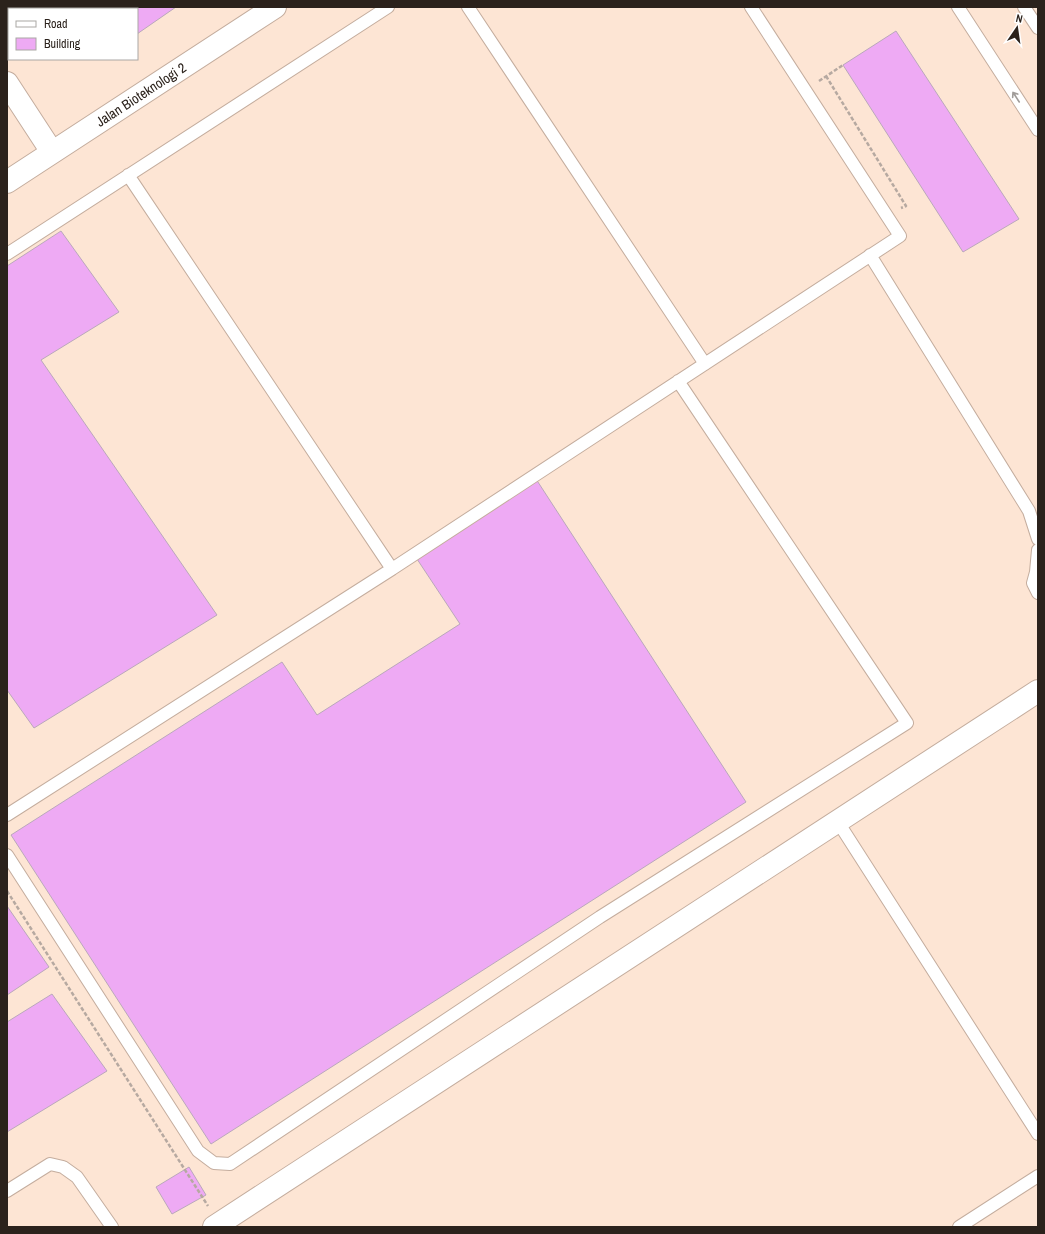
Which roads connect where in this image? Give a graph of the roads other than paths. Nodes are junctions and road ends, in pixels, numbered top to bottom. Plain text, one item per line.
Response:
1 (275, 7) edge
2 (388, 7) edge
3 (468, 7) edge
4 (751, 7) edge
5 (958, 7) edge
6 (1024, 7) edge
7 (1038, 28) edge
8 (7, 83) edge
9 (1038, 130) edge
10 (52, 152) junction
11 (128, 176) junction
12 (7, 182) edge
13 (7, 254) edge
14 (870, 255) junction
15 (705, 364) junction
16 (678, 381) junction
17 (1038, 539) edge
18 (1038, 550) edge
19 (392, 569) junction
20 (1038, 593) edge
21 (1038, 691) edge
22 (7, 815) edge
23 (838, 822) junction
24 (7, 855) edge
25 (1038, 1134) edge
26 (1038, 1176) edge
27 (7, 1191) edge
28 (217, 1226) edge
29 (112, 1227) edge
30 (959, 1227) edge

1 - 10 street, Jalan Bioteknologi 2
2 - 11 lane
3 - 15 lane
4 - 14 lane
9 -> 5 lane
6 - 7 lane
8 - 10 street
10 - 12 street, Jalan Bioteknologi 2
11 - 13 lane
11 - 19 lane
14 - 15 lane
14 - 17 lane
15 - 16 lane
16 - 19 lane
16 - 24 lane
18 - 20 lane
19 - 22 lane
21 - 23 street
23 - 25 lane
23 - 28 street
26 - 30 lane
27 - 29 lane

